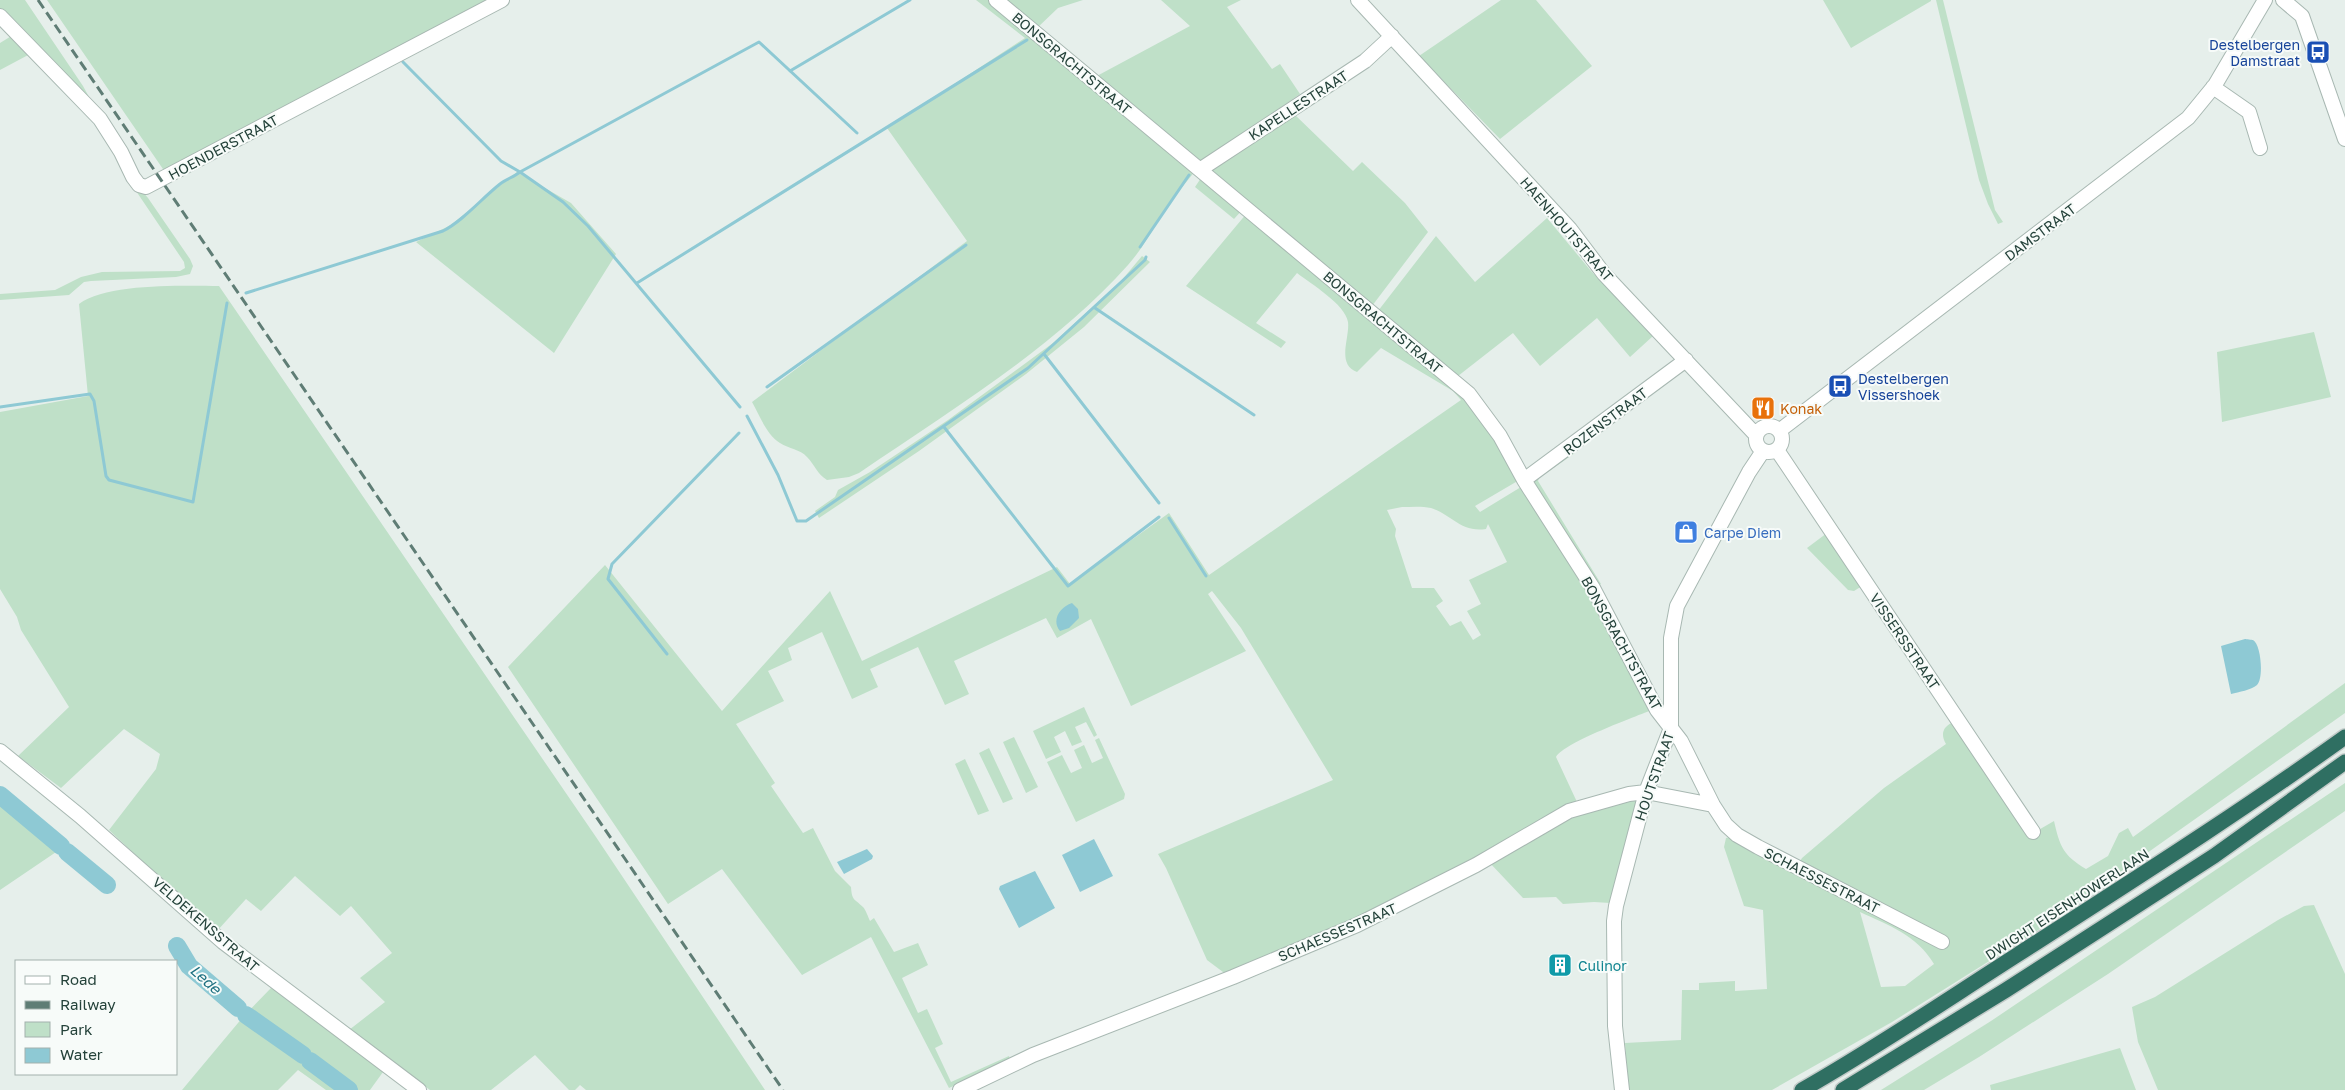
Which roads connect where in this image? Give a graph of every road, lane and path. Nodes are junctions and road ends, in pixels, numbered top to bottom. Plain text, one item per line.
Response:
1 (502, 0) edge
2 (996, 0) edge
3 (1358, 0) edge
4 (2265, 0) edge
5 (2283, 0) edge
6 (0, 16) edge
7 (1392, 36) junction
8 (2213, 87) junction
9 (2345, 139) edge
10 (2260, 148) dead end
11 (1201, 169) junction
12 (1686, 360) junction
13 (1779, 431) junction
14 (1756, 435) junction
15 (1770, 451) junction
16 (1524, 480) junction
17 (1671, 728) junction
18 (2345, 737) edge
19 (0, 751) edge
20 (2345, 762) edge
21 (1646, 792) junction
22 (1713, 805) junction
23 (2033, 832) dead end
24 (1942, 942) dead end
25 (419, 1090) edge
26 (960, 1090) edge
27 (1622, 1090) edge
28 (1802, 1090) edge
29 (1842, 1090) edge

1 - 6 street, HOENDERSTRAAT
2 - 11 street, BONSGRACHTSTRAAT
3 - 7 street, HAENHOUTSTRAAT
4 - 8 street, DAMSTRAAT
5 - 9 street
7 - 11 street, KAPELLESTRAAT
7 - 12 street, HAENHOUTSTRAAT
8 - 10 street
8 - 13 street, DAMSTRAAT
11 - 16 street, BONSGRACHTSTRAAT
12 - 14 street, HAENHOUTSTRAAT
12 - 16 street, ROZENSTRAAT
13 - 14 street
13 - 15 street
14 - 15 street
15 - 17 street, HOUTSTRAAT
15 - 23 street, VISSERSSTRAAT
16 - 17 street, BONSGRACHTSTRAAT
17 - 21 street, HOUTSTRAAT
17 - 22 street, SCHAESSESTRAAT
18 - 28 highway, DWIGHT EISENHOWERLAAN
19 - 25 street, VELDEKENSSTRAAT
20 - 29 highway
21 - 22 street, SCHAESSESTRAAT
21 - 26 street, SCHAESSESTRAAT
21 - 27 street, HOUTSTRAAT
22 - 24 street, SCHAESSESTRAAT

